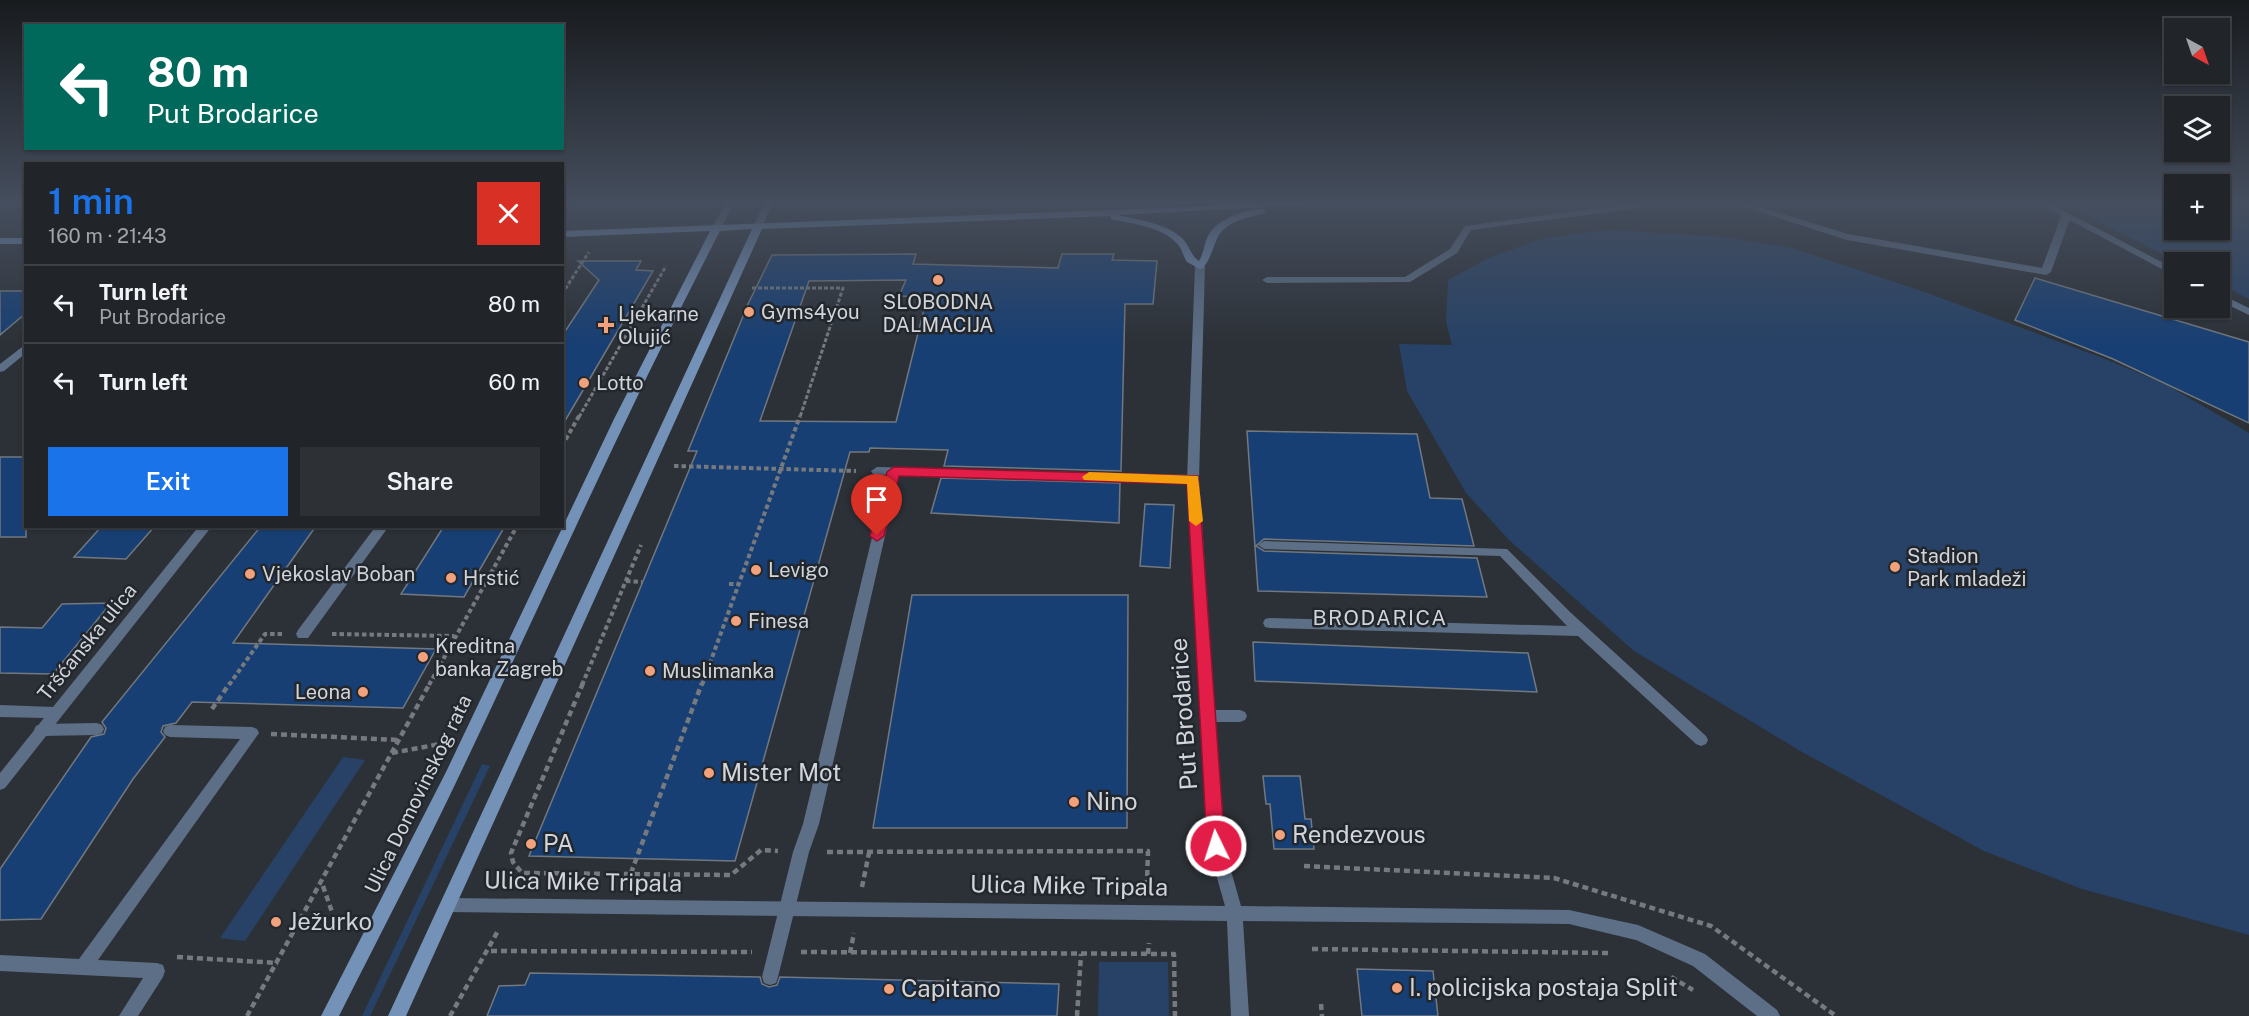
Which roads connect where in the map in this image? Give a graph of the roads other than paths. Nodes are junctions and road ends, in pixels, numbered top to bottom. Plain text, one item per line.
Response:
1 (706, 248) edge
2 (748, 248) edge
3 (1186, 248) edge
4 (1210, 248) edge
5 (1455, 248) edge
6 (1912, 248) edge
7 (2055, 248) edge
8 (2128, 248) edge
9 (1200, 266) junction
10 (2164, 267) edge
11 (1267, 280) dead end
12 (2230, 302) edge
13 (2249, 312) edge
14 (24, 349) edge
15 (0, 369) edge
16 (877, 471) road end
17 (894, 472) junction
18 (1193, 479) junction
19 (204, 528) edge
20 (382, 528) edge
21 (1264, 545) dead end
22 (1270, 623) dead end
23 (1582, 632) junction
24 (303, 634) road end
25 (0, 711) edge
26 (55, 713) junction
27 (1208, 716) junction
28 (1240, 716) dead end
29 (97, 729) dead end
30 (41, 730) junction
31 (170, 731) dead end
32 (1701, 741) dead end
33 (0, 784) edge
34 (448, 905) junction
35 (787, 908) junction
36 (1234, 912) junction
37 (0, 963) edge
38 (83, 967) junction
39 (771, 977) dead end
40 (128, 1016) edge
41 (330, 1016) edge
42 (397, 1016) edge
43 (1240, 1016) edge
44 (1771, 1016) edge

1 - 41 main road, Ulica Domovinskog rata
2 - 34 main road
3 - 9 main road
4 - 9 main road
5 - 11 street
6 - 7 street
8 - 10 street
9 - 18 street, Put Brodarice
12 - 13 street
14 - 15 street
16 - 17 street
17 - 18 street
17 - 35 street
18 - 27 street, Put Brodarice
19 - 26 street, Tršćanska ulica
20 - 24 street
21 - 23 street
22 - 23 street
23 - 32 street
25 - 26 street
26 - 30 street, Tršćanska ulica
27 - 28 street
27 - 36 street, Put Brodarice
29 - 30 street
30 - 33 street, Tršćanska ulica
31 - 38 street
34 - 35 street, Ulica Mike Tripala
34 - 42 main road
35 - 36 street, Ulica Mike Tripala
35 - 39 street
36 - 43 street, Put Brodarice
36 - 44 street, Ulica Mike Tripala
37 - 38 street
38 - 40 street

